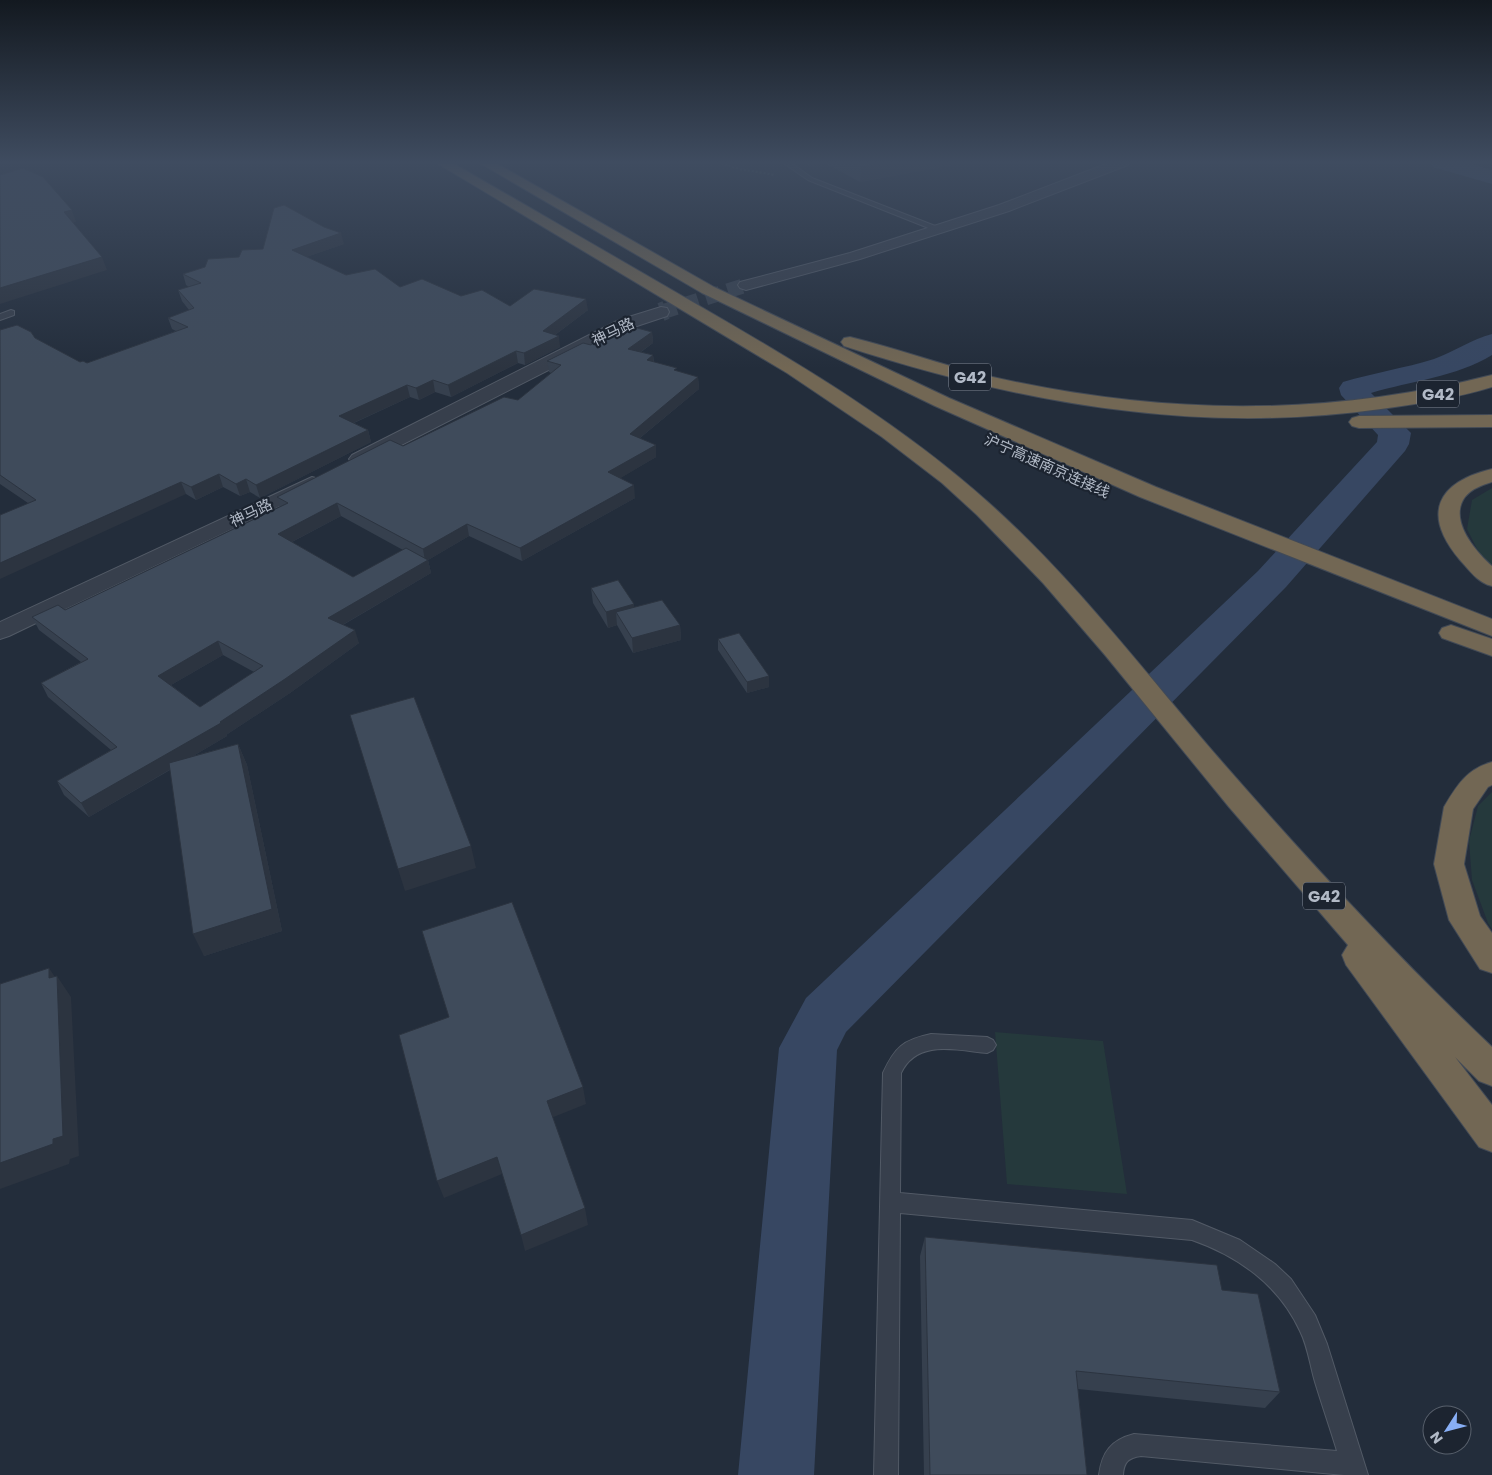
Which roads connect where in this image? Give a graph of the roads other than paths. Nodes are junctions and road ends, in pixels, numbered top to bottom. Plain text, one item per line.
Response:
1 (559, 231) edge
2 (606, 231) edge
3 (932, 231) edge
4 (627, 243) junction
5 (611, 261) junction
6 (746, 285) tunnel mouth
7 (661, 312) tunnel mouth
8 (11, 313) dead end
9 (0, 317) edge
10 (1492, 381) edge
11 (1344, 416) junction
12 (1492, 421) edge
13 (1492, 475) edge
14 (1215, 538) dead end
15 (1312, 568) junction
16 (1492, 579) edge
17 (1492, 628) edge
18 (0, 631) edge
19 (1492, 648) edge
20 (1492, 772) edge
21 (1276, 843) junction
22 (1492, 960) edge
23 (987, 1045) dead end
24 (1492, 1070) edge
25 (1492, 1135) edge
26 (889, 1202) junction
27 (1354, 1469) edge
28 (886, 1475) edge
29 (1111, 1475) edge

1 - 5 highway, G42
2 - 4 highway, G42
3 - 6 street
4 - 11 highway, G42
4 - 15 highway, 沪宁高速南京连接线 / G42
5 - 14 highway, 沪宁高速南京连接线 / G42
5 - 21 highway, G42
7 - 18 street, 神马路
8 - 9 lane
10 - 11 highway, G42
11 - 12 highway
13 - 16 highway
15 - 17 highway, 沪宁高速南京连接线 / G42
15 - 19 highway, 沪宁高速南京连接线 / G42
20 - 22 highway
21 - 24 highway, G42
21 - 25 highway
23 - 26 lane
26 - 27 lane
26 - 28 lane
27 - 29 lane

